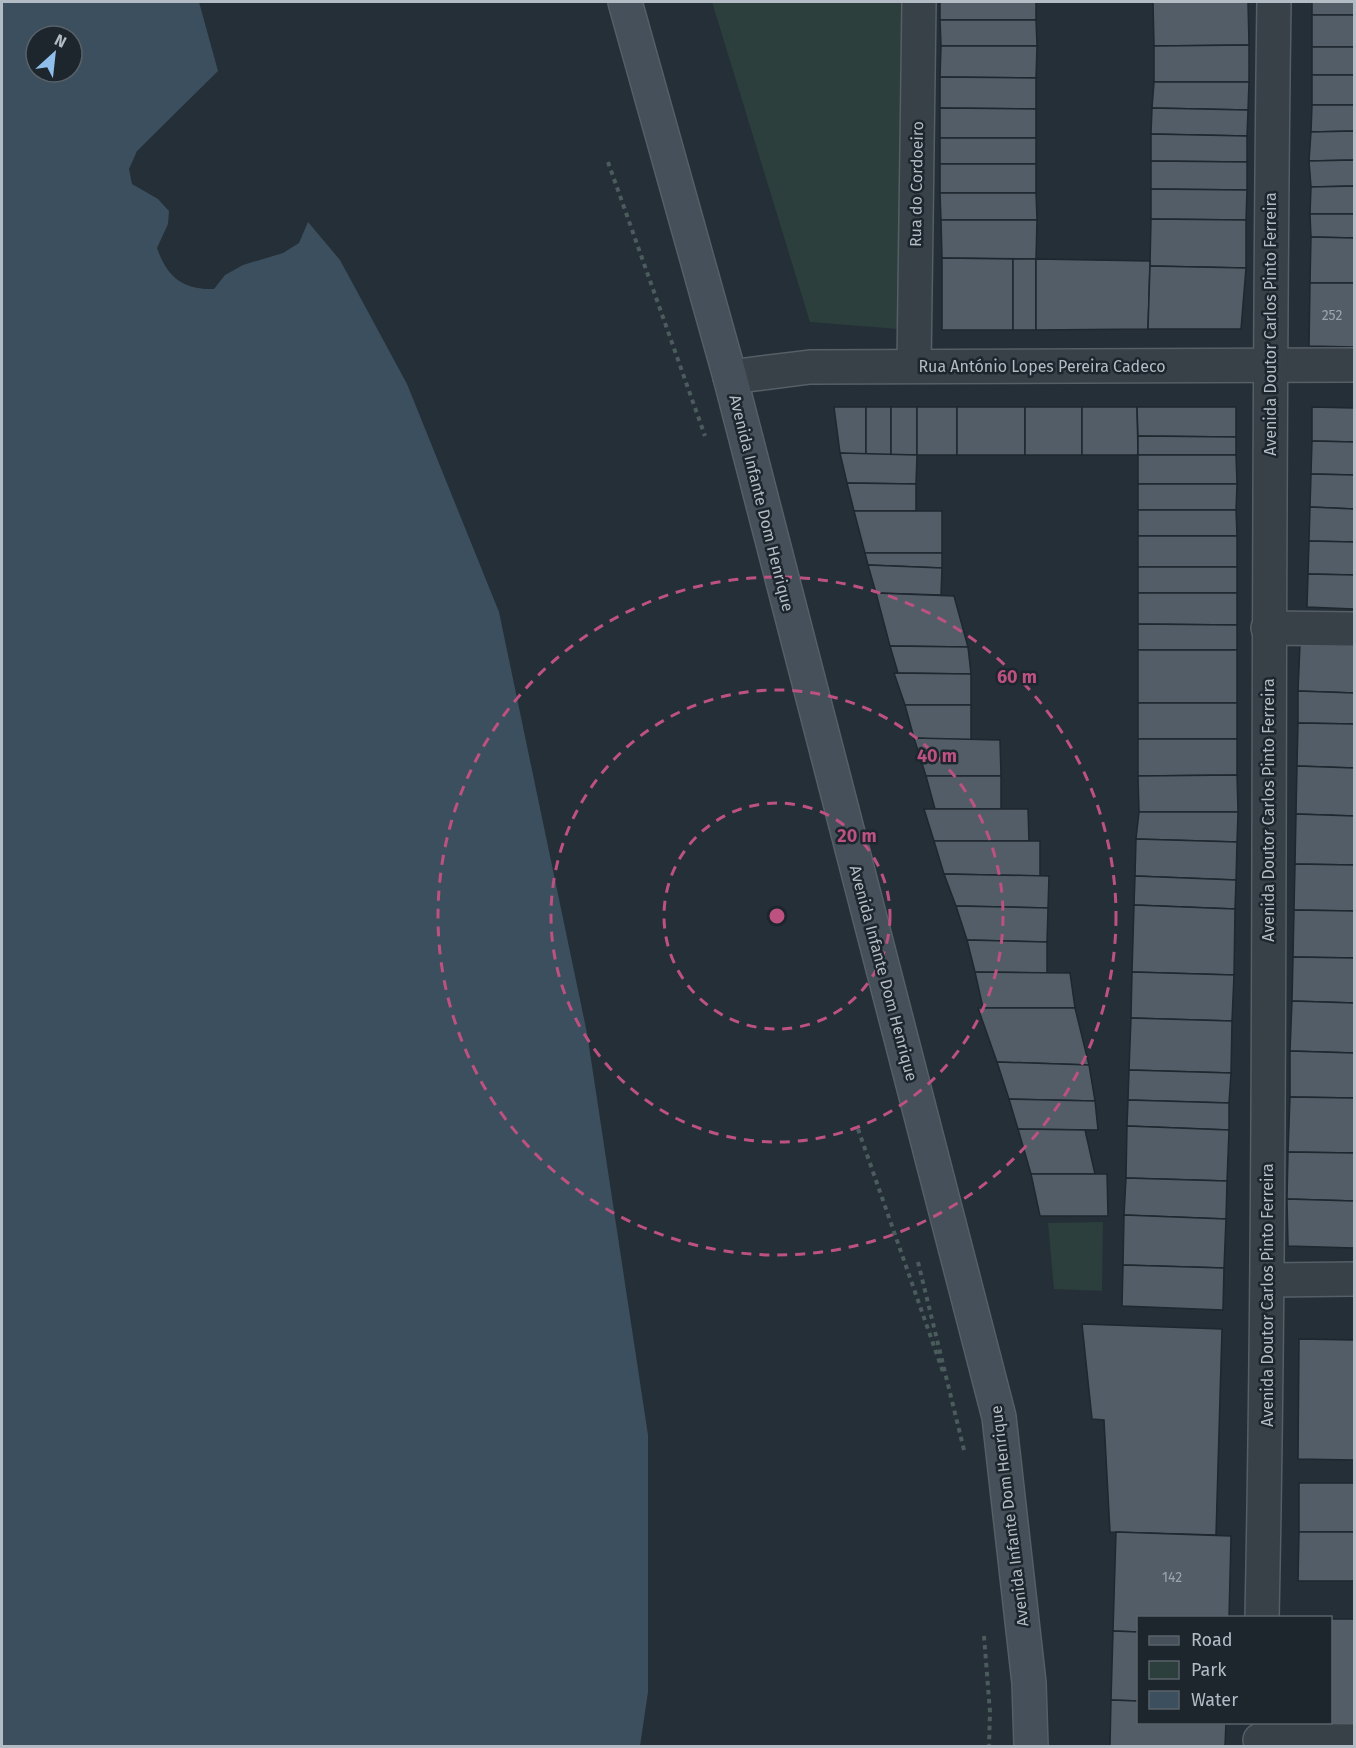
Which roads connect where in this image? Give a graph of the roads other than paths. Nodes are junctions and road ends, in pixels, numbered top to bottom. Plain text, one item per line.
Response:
1 (625, 2) edge
2 (919, 2) edge
3 (1274, 2) edge
4 (1269, 365) junction
5 (1354, 365) edge
6 (914, 366) junction
7 (730, 377) junction
8 (1268, 628) junction
9 (1354, 629) edge
10 (1354, 1279) edge
11 (1268, 1280) junction
12 (1262, 1616) edge
13 (1260, 1736) edge
14 (1354, 1741) edge
15 (1031, 1746) edge

1 - 7 main road, Avenida Infante Dom Henrique
2 - 6 street, Rua do Cordoeiro
3 - 4 street, Avenida Doutor Carlos Pinto Ferreira
4 - 5 street, Rua António Lopes Pereira Cadeco
4 - 6 street, Rua António Lopes Pereira Cadeco
4 - 8 street, Avenida Doutor Carlos Pinto Ferreira
6 - 7 street, Rua António Lopes Pereira Cadeco
7 - 15 main road, Avenida Infante Dom Henrique
8 - 9 street
8 - 11 street, Avenida Doutor Carlos Pinto Ferreira
10 - 11 street
11 - 12 street, Avenida Doutor Carlos Pinto Ferreira
13 - 14 street

